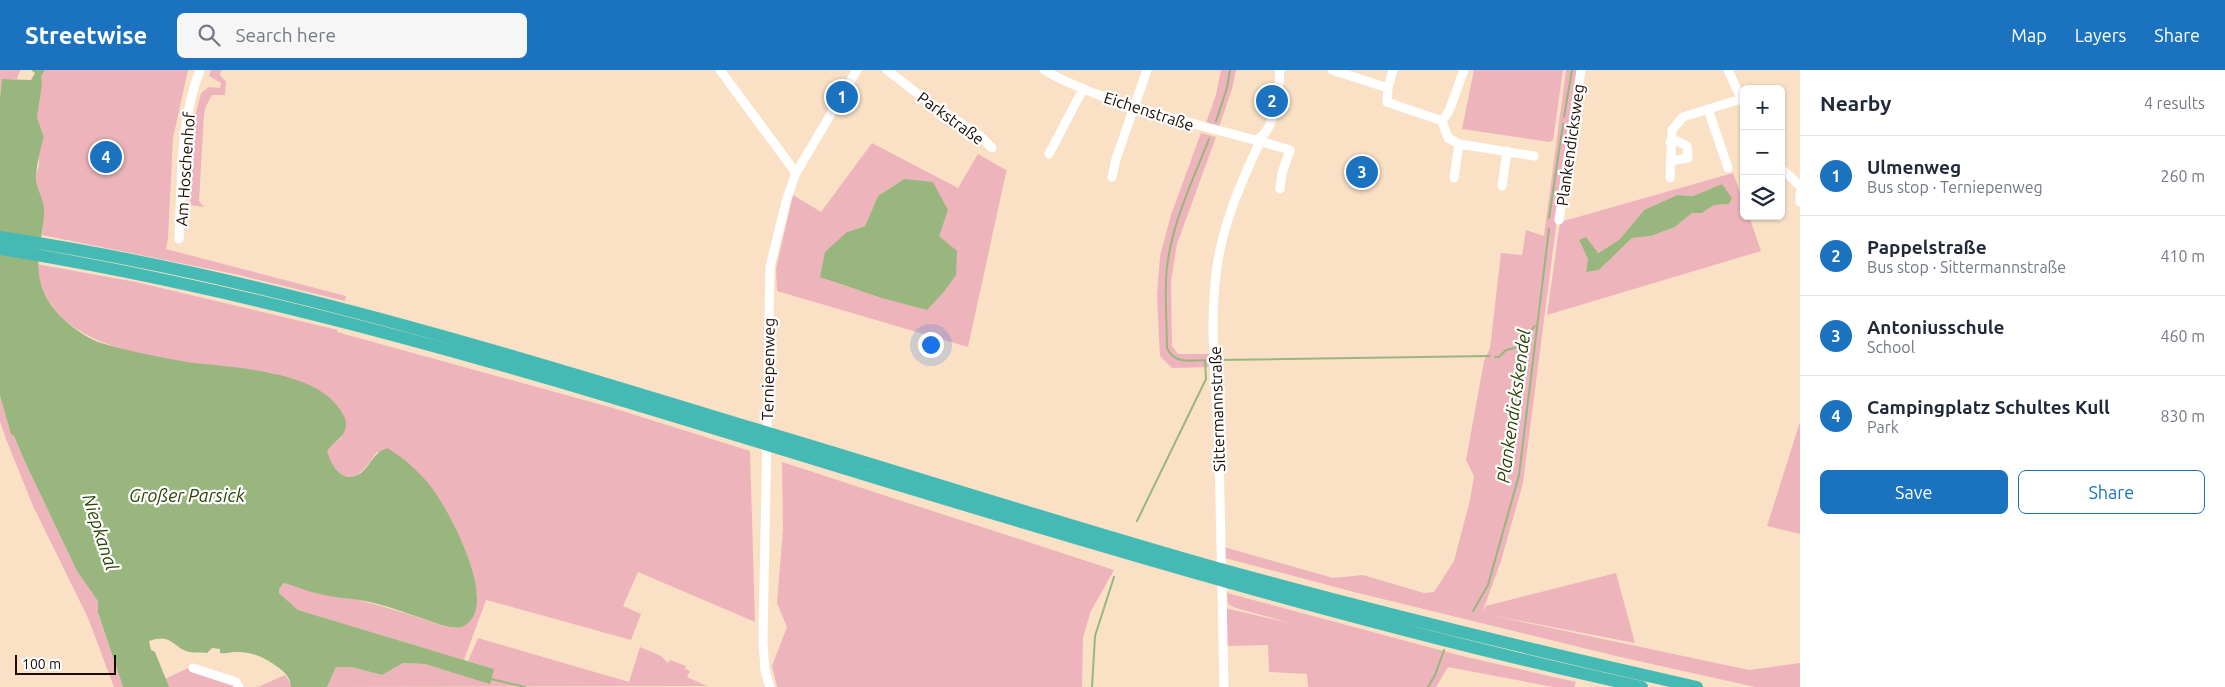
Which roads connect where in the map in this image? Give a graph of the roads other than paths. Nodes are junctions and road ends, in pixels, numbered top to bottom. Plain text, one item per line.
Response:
1 (200, 70) edge
2 (720, 70) edge
3 (857, 70) edge
4 (888, 70) edge
5 (1044, 70) edge
6 (1148, 70) edge
7 (1280, 70) edge
8 (1333, 70) edge
9 (1393, 70) edge
10 (1464, 70) edge
11 (1581, 70) edge
12 (1728, 70) edge
13 (1388, 88) junction
14 (1082, 89) junction
15 (1740, 97) edge
16 (1740, 102) edge
17 (1134, 107) junction
18 (1708, 109) junction
19 (1442, 121) junction
20 (1258, 139) junction
21 (1670, 143) junction
22 (1459, 144) junction
23 (992, 148) dead end
24 (1506, 151) junction
25 (1048, 154) dead end
26 (1534, 156) dead end
27 (1670, 161) junction
28 (1728, 168) dead end
29 (1785, 172) edge
30 (796, 173) junction
31 (1112, 177) dead end
32 (1454, 178) dead end
33 (1670, 178) dead end
34 (1502, 186) dead end
35 (1800, 186) edge
36 (1280, 189) dead end
37 (1800, 193) edge
38 (1800, 202) edge
39 (1559, 220) dead end
40 (0, 237) edge
41 (180, 239) dead end
42 (0, 249) edge
43 (51, 251) junction
44 (1228, 577) junction
45 (193, 668) dead end
46 (239, 687) edge
47 (770, 687) edge
48 (1224, 687) edge
49 (1642, 687) edge
50 (1697, 687) edge

1 - 41 street, Am Hoschenhof
2 - 30 street
3 - 30 street, Terniepenweg
4 - 23 street, Parkstraße
5 - 14 street, Eichenstraße
6 - 17 street
7 - 20 street, Sittermannstraße
8 - 13 street
9 - 13 street
10 - 19 street
11 - 39 street, Plankendicksweg
12 - 15 street
13 - 19 street
14 - 17 street, Eichenstraße
14 - 25 street
16 - 18 street
17 - 20 street, Eichenstraße
17 - 31 street
18 - 21 street
18 - 28 street
19 - 22 street
20 - 36 street
20 - 48 street, Sittermannstraße
21 - 27 street
21 - 27 street
22 - 24 street
22 - 32 street
24 - 26 street
24 - 34 street
27 - 33 street
29 - 35 street
30 - 47 street, Terniepenweg
37 - 38 street
40 - 43 highway
42 - 43 highway
43 - 44 highway
44 - 49 highway
44 - 50 highway
45 - 46 street

